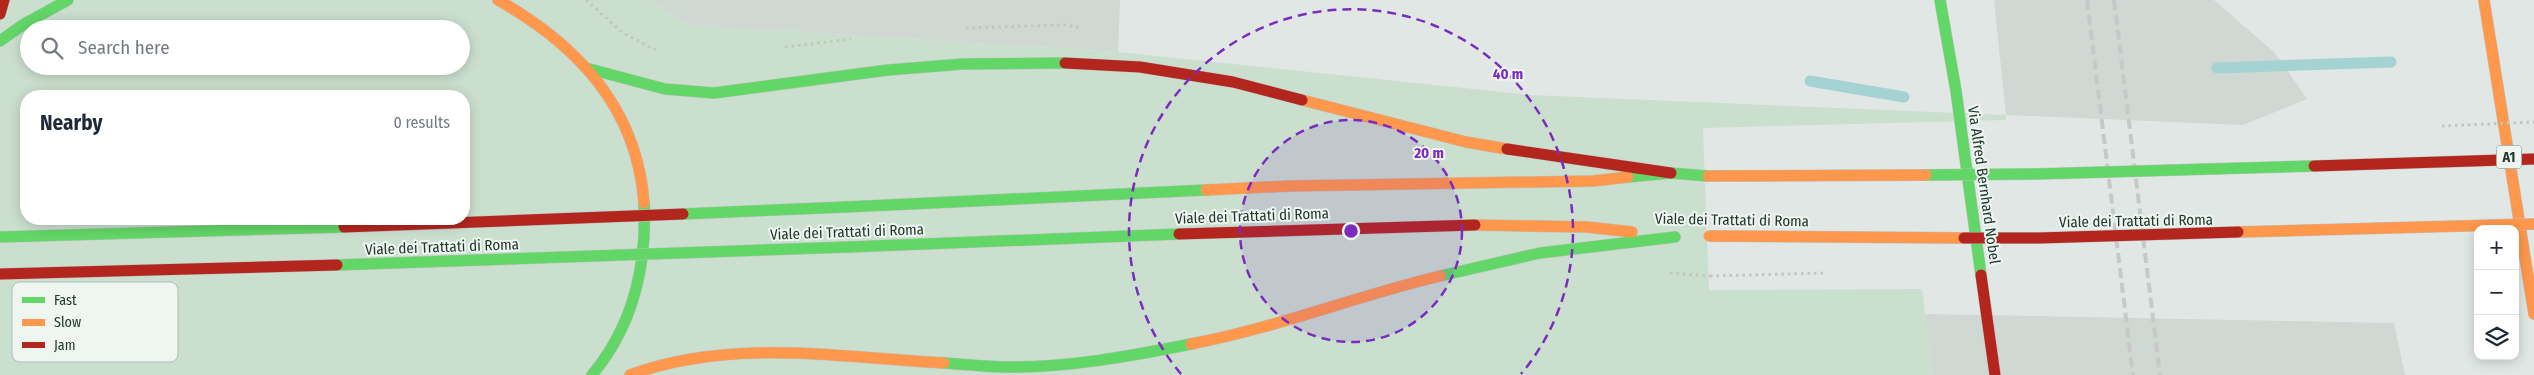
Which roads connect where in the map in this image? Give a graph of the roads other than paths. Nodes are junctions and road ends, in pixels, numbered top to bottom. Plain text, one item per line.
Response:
1 (4, 0) edge
2 (68, 0) edge
3 (498, 0) edge
4 (1940, 0) edge
5 (2484, 0) edge
6 (0, 14) edge
7 (31, 20) edge
8 (20, 27) edge
9 (0, 41) edge
10 (586, 68) junction
11 (2534, 159) edge
12 (1671, 173) junction
13 (470, 222) edge
14 (2534, 224) edge
15 (406, 225) edge
16 (1705, 236) dead end
17 (0, 237) edge
18 (0, 274) edge
19 (2534, 314) edge
20 (592, 375) edge
21 (630, 375) edge
22 (1995, 375) edge

1 - 6 main road
2 - 7 main road
3 - 10 main road
4 - 22 main road, Via Alfred Bernhard Nobel
5 - 19 main road, A1
8 - 9 main road
10 - 12 main road
10 - 20 main road
11 - 12 main road, Viale dei Trattati di Roma, bridge
12 - 13 main road, Viale dei Trattati di Roma, bridge
14 - 16 main road, Viale dei Trattati di Roma, bridge
15 - 17 main road, Viale dei Trattati di Roma, bridge
18 - 21 main road, Viale dei Trattati di Roma, bridge

